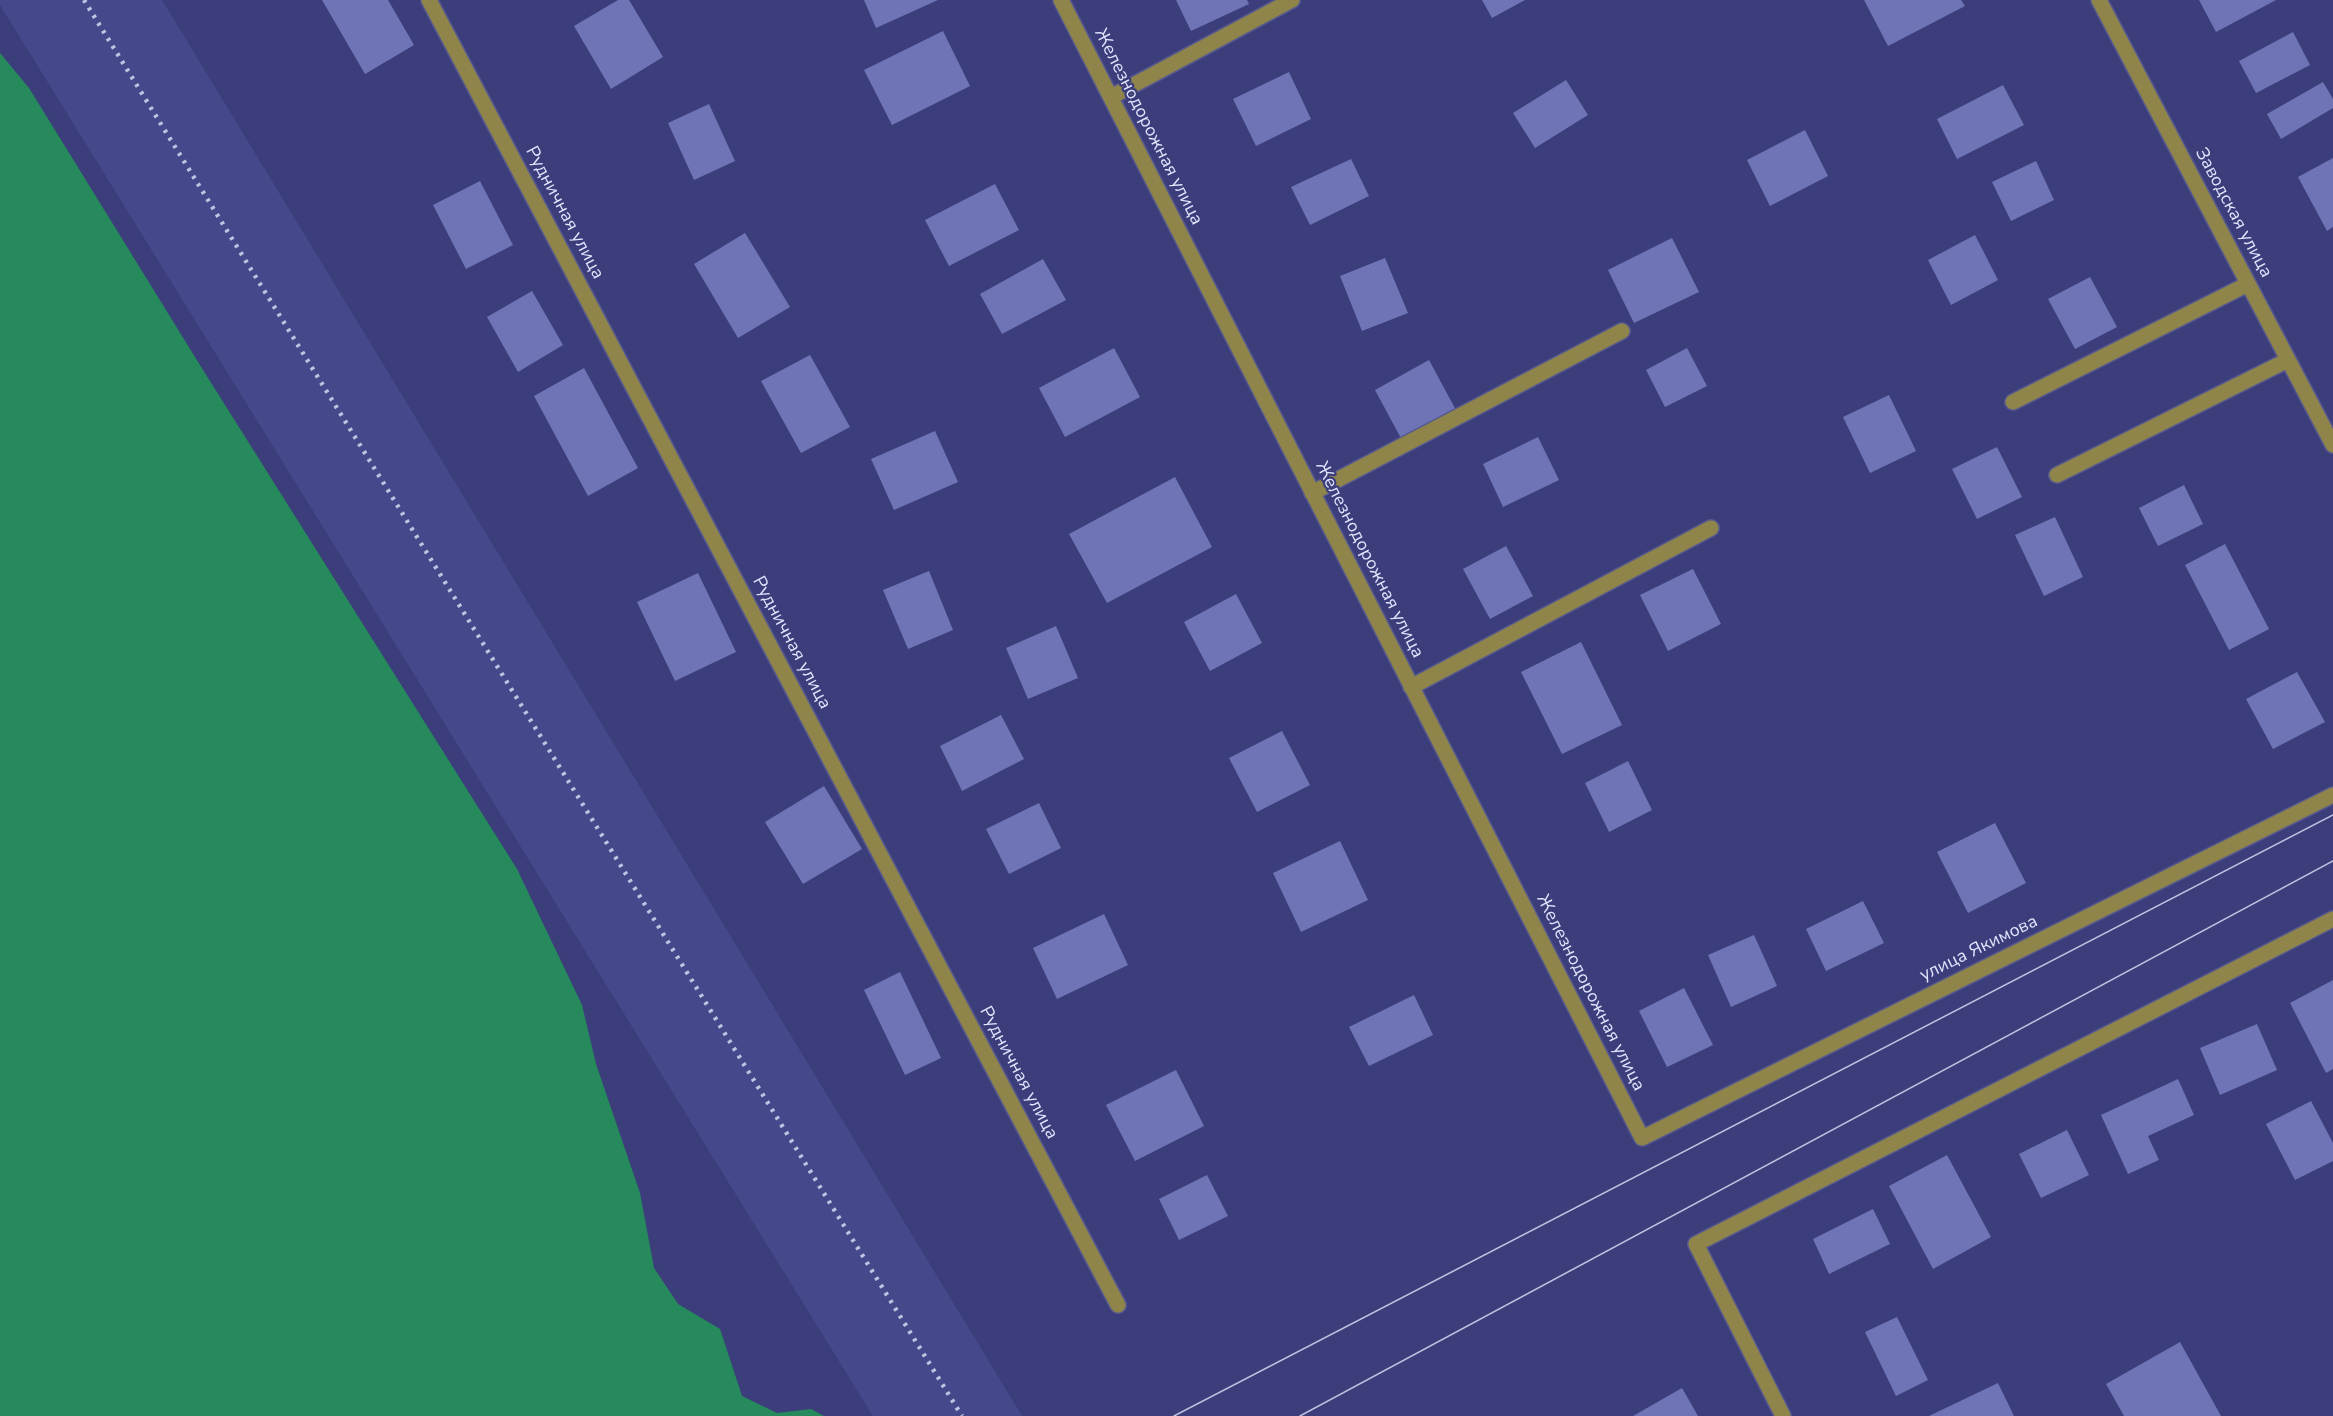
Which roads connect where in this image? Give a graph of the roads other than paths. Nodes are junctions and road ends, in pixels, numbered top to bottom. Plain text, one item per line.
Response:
1 (429, 0) edge
2 (1061, 0) edge
3 (1292, 0) edge
4 (2099, 0) edge
5 (1111, 97) junction
6 (2248, 284) junction
7 (1622, 331) dead end
8 (2288, 360) junction
9 (2013, 402) dead end
10 (2333, 445) edge
11 (2056, 475) dead end
12 (1312, 492) junction
13 (1711, 528) dead end
14 (1412, 687) junction
15 (2333, 795) edge
16 (2333, 919) edge
17 (1642, 1138) joint
18 (1118, 1305) dead end
19 (1783, 1416) edge

1 - 18 street, Рудничная улица
2 - 5 street, Железнодорожная улица
3 - 5 street
4 - 6 street, Заводская улица
5 - 12 street, Железнодорожная улица
6 - 8 street, Заводская улица
6 - 9 street
7 - 12 street
8 - 10 street, Заводская улица
8 - 11 street
12 - 14 street, Железнодорожная улица
13 - 14 street
14 - 17 street, Железнодорожная улица
15 - 17 street, улица Якимова
16 - 19 street

